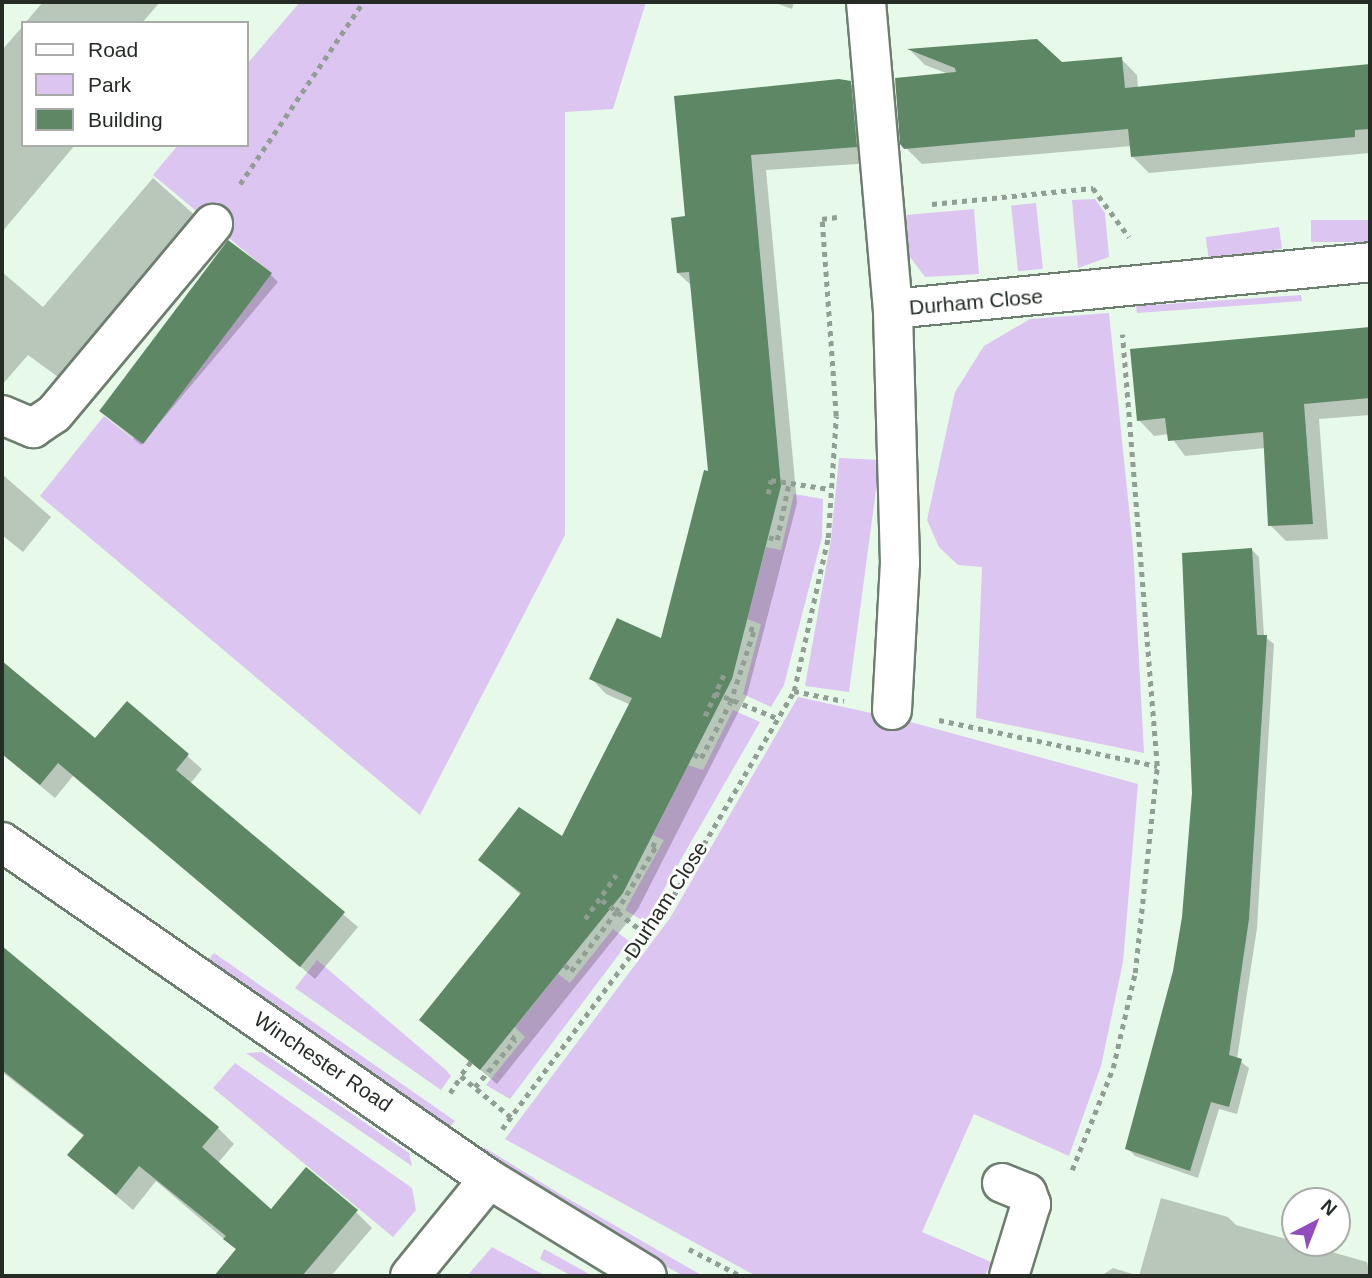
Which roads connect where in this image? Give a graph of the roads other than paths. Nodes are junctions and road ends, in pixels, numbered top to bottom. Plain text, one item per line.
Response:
1 (866, 2) edge
2 (213, 224) road end
3 (1370, 262) edge
4 (893, 309) junction
5 (2, 415) edge
6 (892, 710) road end
7 (2, 842) edge
8 (489, 1179) junction
9 (1017, 1193) road end
10 (410, 1276) edge
11 (647, 1276) edge
12 (1009, 1276) edge

1 - 4 street
2 - 5 street
3 - 4 street, Durham Close
4 - 6 street, Durham Close
7 - 8 street, Winchester Road
8 - 10 street
8 - 11 street, Winchester Road
9 - 12 street

